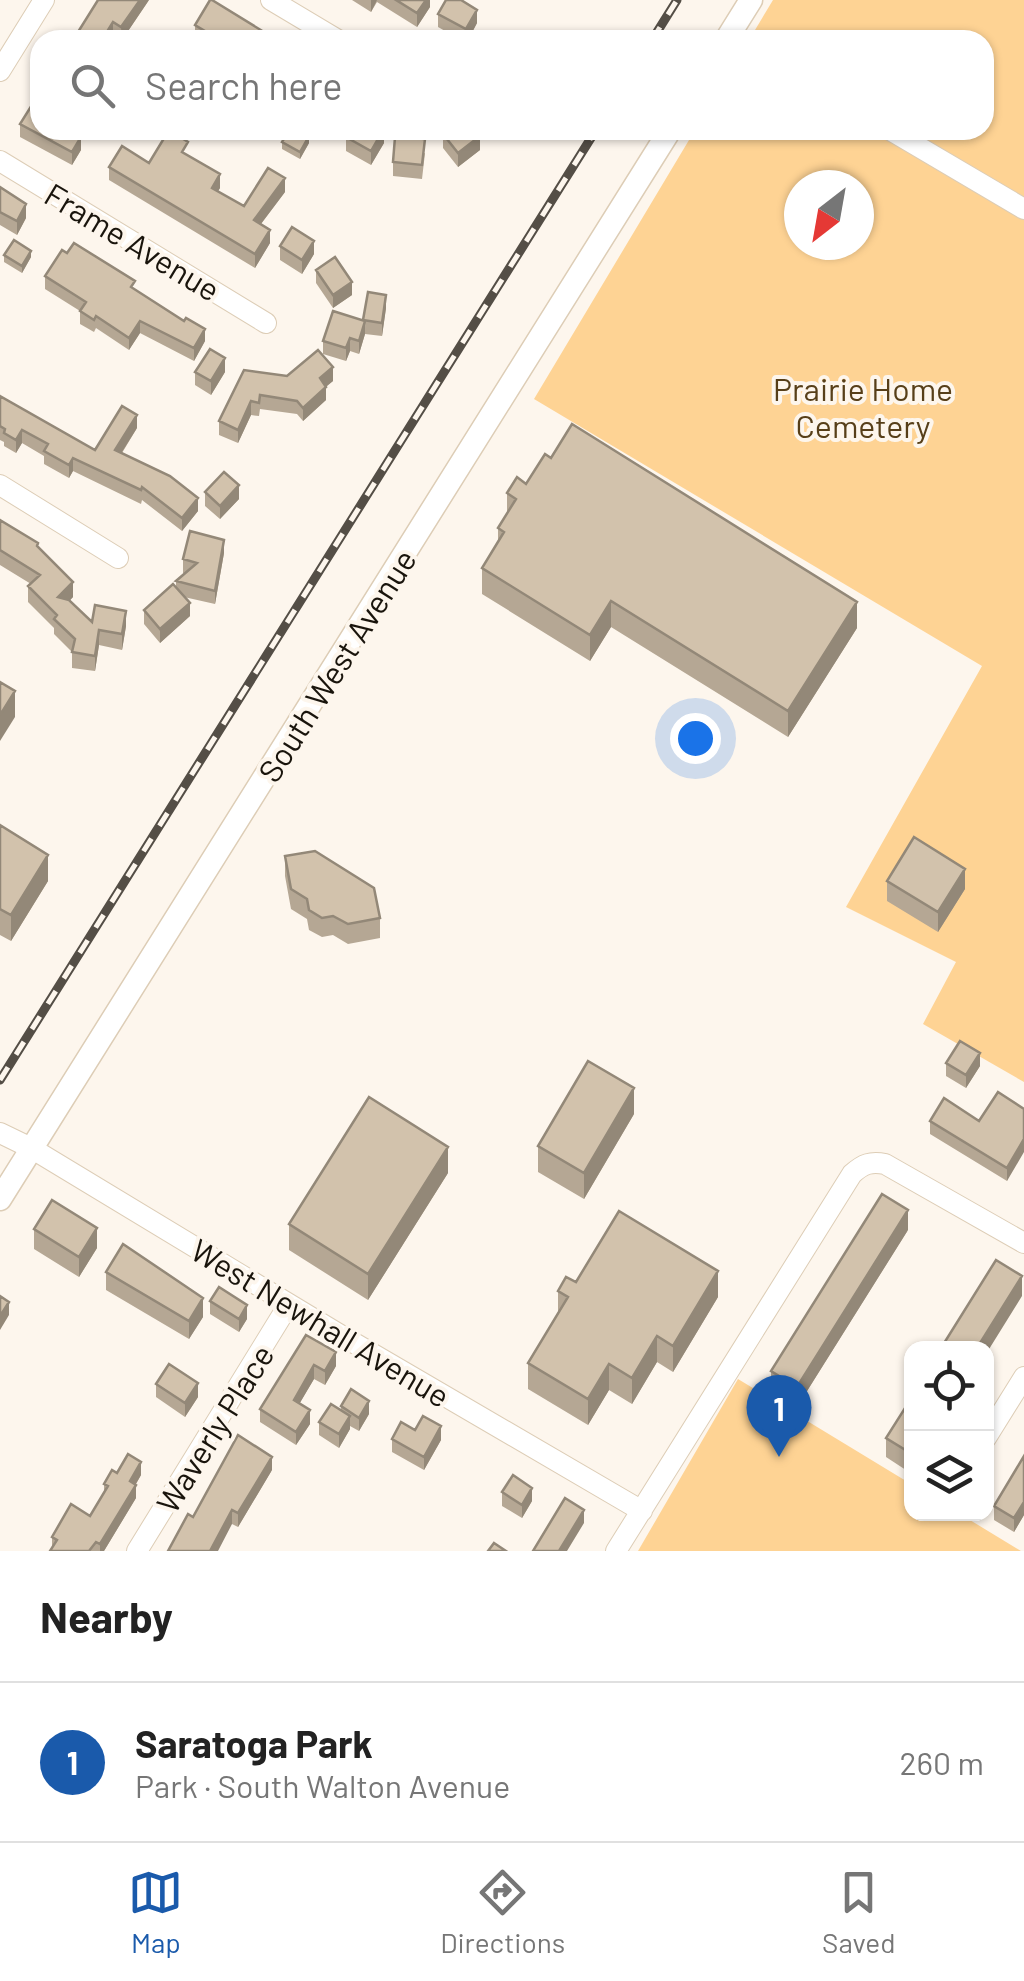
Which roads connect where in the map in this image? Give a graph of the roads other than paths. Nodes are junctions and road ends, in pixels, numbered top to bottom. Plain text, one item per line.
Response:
1 (44, 0) edge
2 (271, 0) edge
3 (751, 0) edge
4 (321, 30) edge
5 (736, 30) edge
6 (0, 70) edge
7 (664, 140) edge
8 (907, 140) edge
9 (0, 161) edge
10 (1024, 209) edge
11 (266, 323) dead end
12 (0, 485) edge
13 (118, 558) dead end
14 (0, 1133) edge
15 (32, 1148) junction
16 (0, 1198) edge
17 (1024, 1243) edge
18 (289, 1304) junction
19 (1024, 1377) edge
20 (990, 1431) edge
21 (642, 1511) junction
22 (138, 1551) edge
23 (616, 1551) edge

1 - 6 street
2 - 4 street
3 - 5 street
7 - 15 street, South West Avenue
8 - 10 street
9 - 11 street, Frame Avenue
12 - 13 street
14 - 15 street, West Newhall Avenue
15 - 16 street, South West Avenue
15 - 18 street, West Newhall Avenue
17 - 21 street
18 - 21 street, West Newhall Avenue
18 - 22 street, Waverly Place
19 - 20 street
21 - 23 street

